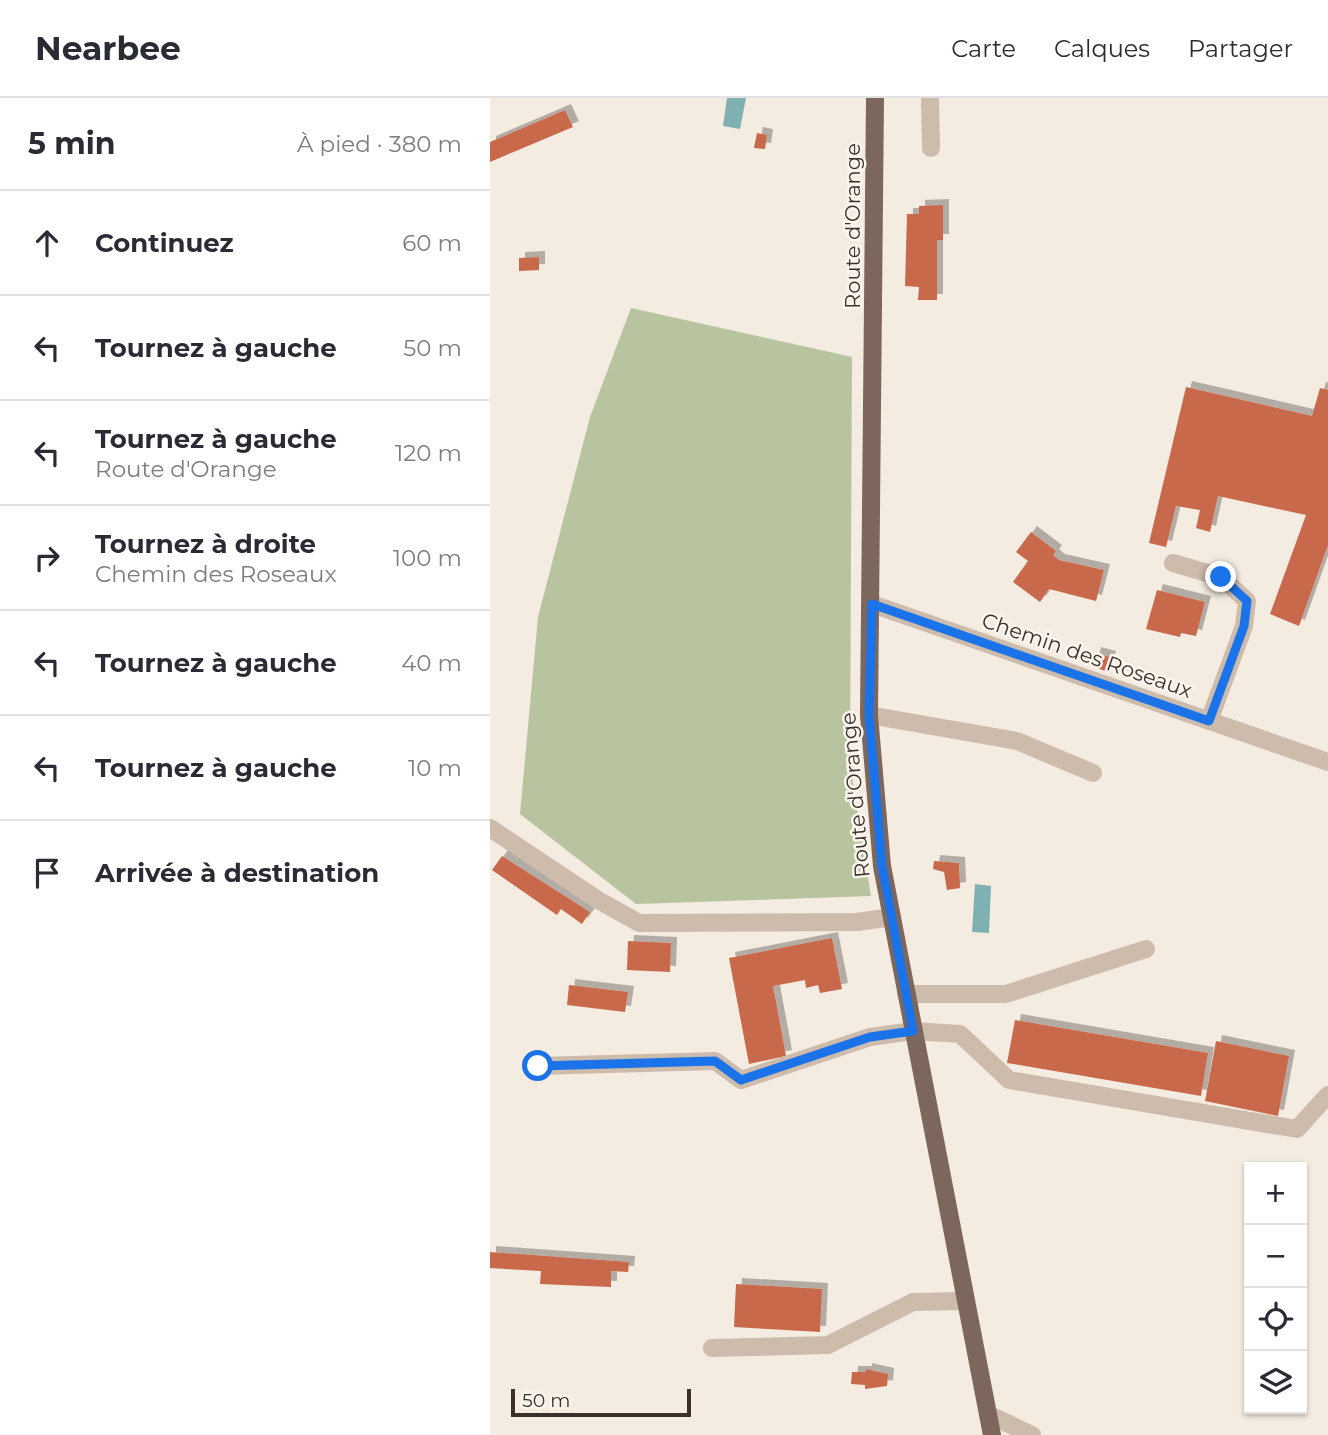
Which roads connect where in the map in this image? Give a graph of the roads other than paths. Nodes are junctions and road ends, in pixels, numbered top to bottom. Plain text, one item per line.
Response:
1 (876, 98) edge
2 (930, 98) edge
3 (931, 148) dead end
4 (1173, 563) dead end
5 (872, 604) junction
6 (869, 715) junction
7 (1209, 721) junction
8 (1328, 762) edge
9 (1093, 773) dead end
10 (490, 828) edge
11 (892, 917) junction
12 (1146, 948) dead end
13 (906, 994) junction
14 (913, 1031) junction
15 (538, 1066) dead end
16 (1328, 1095) edge
17 (966, 1301) junction
18 (712, 1348) dead end
19 (988, 1415) junction
20 (992, 1435) edge
21 (1032, 1435) edge

1 - 5 main road, Route d'Orange
2 - 3 street
4 - 7 street
5 - 6 main road, Route d'Orange
5 - 7 street, Chemin des Roseaux
6 - 9 street
6 - 11 main road, Route d'Orange
7 - 8 street, Chemin des Roseaux
10 - 11 street
11 - 13 main road, Route d'Orange
12 - 13 street
13 - 14 main road, Route d'Orange
14 - 15 street
14 - 16 street
14 - 17 main road, Route d'Orange
17 - 18 street
17 - 19 main road, Route d'Orange
19 - 20 main road, Route d'Orange
19 - 21 street

